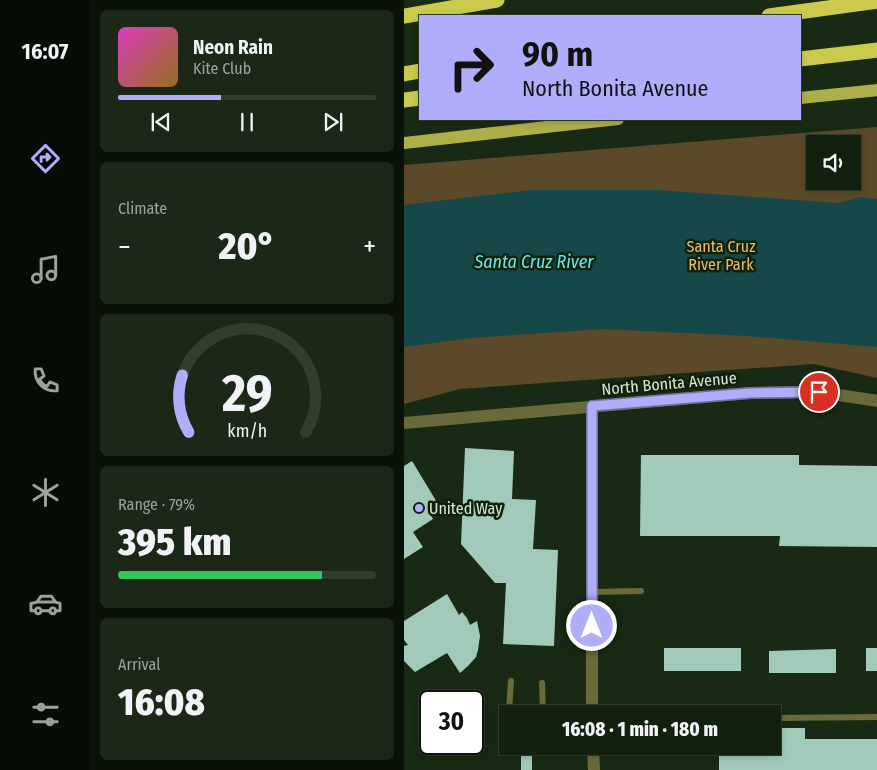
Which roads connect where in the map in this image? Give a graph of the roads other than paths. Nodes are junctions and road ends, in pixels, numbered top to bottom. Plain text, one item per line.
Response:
1 (497, 0) edge
2 (877, 1) edge
3 (776, 15) edge
4 (404, 16) edge
5 (877, 50) edge
6 (801, 59) edge
7 (419, 71) edge
8 (404, 74) edge
9 (877, 90) edge
10 (419, 98) edge
11 (801, 98) edge
12 (404, 100) edge
13 (609, 120) edge
14 (404, 143) edge
15 (877, 401) edge
16 (592, 406) junction
17 (404, 423) edge
18 (641, 591) dead end
19 (592, 592) junction
20 (512, 680) dead end
21 (542, 683) dead end
22 (510, 705) edge
23 (543, 705) edge
24 (592, 705) edge
25 (877, 717) edge
26 (781, 718) edge
27 (593, 755) edge
28 (594, 770) edge

1 - 4 highway
2 - 3 highway
5 - 6 highway
7 - 8 highway
9 - 11 main road
10 - 12 highway
13 - 14 main road
15 - 16 street, North Bonita Avenue
16 - 17 street, North Bonita Avenue
16 - 19 street
18 - 19 lane
19 - 24 street
20 - 22 lane
21 - 23 lane
25 - 26 lane
27 - 28 street

